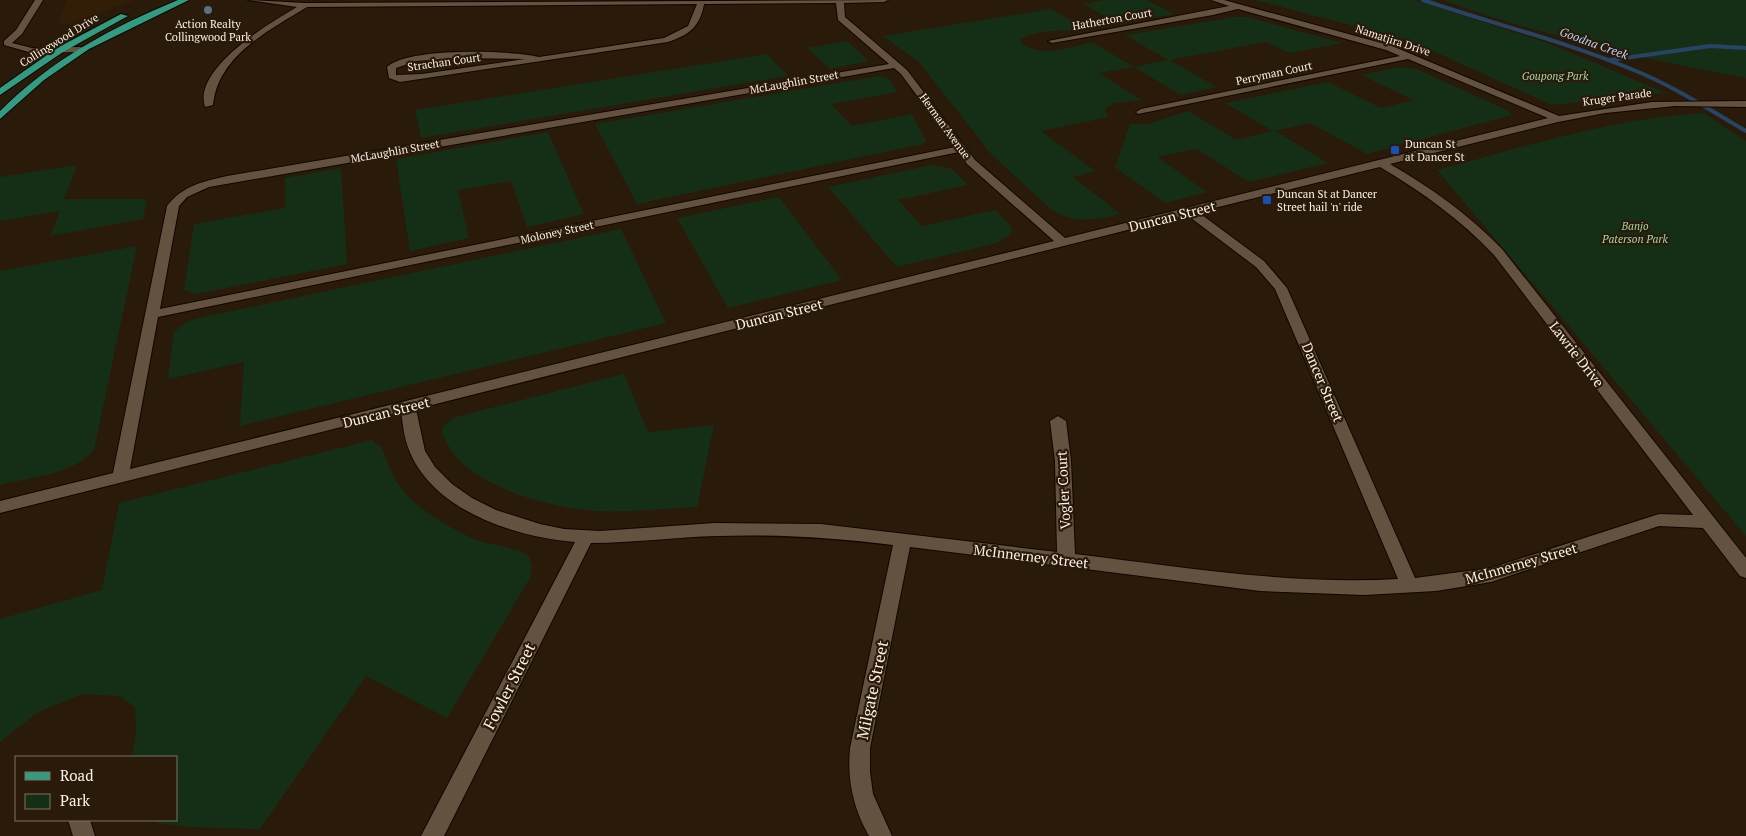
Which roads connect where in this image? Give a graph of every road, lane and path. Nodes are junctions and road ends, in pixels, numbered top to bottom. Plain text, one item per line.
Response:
1 (40, 0) edge
2 (186, 0) edge
3 (252, 0) edge
4 (884, 0) edge
5 (1215, 0) edge
6 (840, 1) edge
7 (387, 2) edge
8 (701, 2) junction
9 (305, 5) junction
10 (1235, 7) junction
11 (135, 10) dead end
12 (20, 32) junction
13 (1052, 41) dead end
14 (73, 42) junction
15 (94, 43) junction
16 (60, 50) junction
17 (80, 50) junction
18 (1411, 56) junction
19 (538, 59) junction
20 (897, 65) junction
21 (0, 92) edge
22 (1746, 104) edge
23 (208, 105) dead end
24 (1141, 112) dead end
25 (0, 116) edge
26 (1558, 119) junction
27 (960, 149) junction
28 (1383, 164) junction
29 (1190, 212) junction
30 (1064, 243) junction
31 (153, 314) junction
32 (408, 406) junction
33 (1058, 421) dead end
34 (120, 478) junction
35 (0, 507) edge
36 (1708, 522) junction
37 (586, 537) junction
38 (903, 541) junction
39 (1066, 560) junction
40 (1746, 571) edge
41 (1410, 586) junction
42 (79, 821) edge
43 (84, 836) edge
44 (432, 836) edge
45 (881, 836) edge

1 - 12 street
2 - 15 main road, Collingwood Drive
3 - 9 street
4 - 6 street
5 - 10 street, Namatjira Drive
6 - 8 street
6 - 20 street, Herman Avenue
7 - 8 street
7 - 9 street
8 - 19 street, Strachan Court
9 - 23 street
10 - 13 street, Hatherton Court
10 - 18 street, Namatjira Drive
11 - 14 main road, Collingwood Drive
12 - 14 street
12 - 16 street
14 - 15 street
14 - 16 main road, Collingwood Drive
15 - 17 main road, Collingwood Drive
16 - 17 street
16 - 21 main road, Collingwood Drive
17 - 25 main road, Collingwood Drive
18 - 24 street, Perryman Court
18 - 26 street, Namatjira Drive
19 - 19 street, Strachan Court
20 - 27 street, Herman Avenue
20 - 31 street, McLaughlin Street
22 - 26 street, Kruger Parade
26 - 28 street, Duncan Street
27 - 30 street, Herman Avenue
27 - 31 street, Moloney Street
28 - 29 street, Duncan Street
28 - 36 street, Lawrie Drive
29 - 30 street, Duncan Street
29 - 41 street, Dancer Street
30 - 32 street, Duncan Street
31 - 34 street, McLaughlin Street
32 - 34 street, Duncan Street
32 - 37 street, McInnerney Street
33 - 39 street, Vogler Court
34 - 35 street, Duncan Street
36 - 40 street, Lawrie Drive
36 - 41 street, McInnerney Street
37 - 38 street, McInnerney Street
37 - 44 street, Fowler Street
38 - 39 street, McInnerney Street
38 - 45 street, Milgate Street
39 - 41 street, McInnerney Street
42 - 43 street

